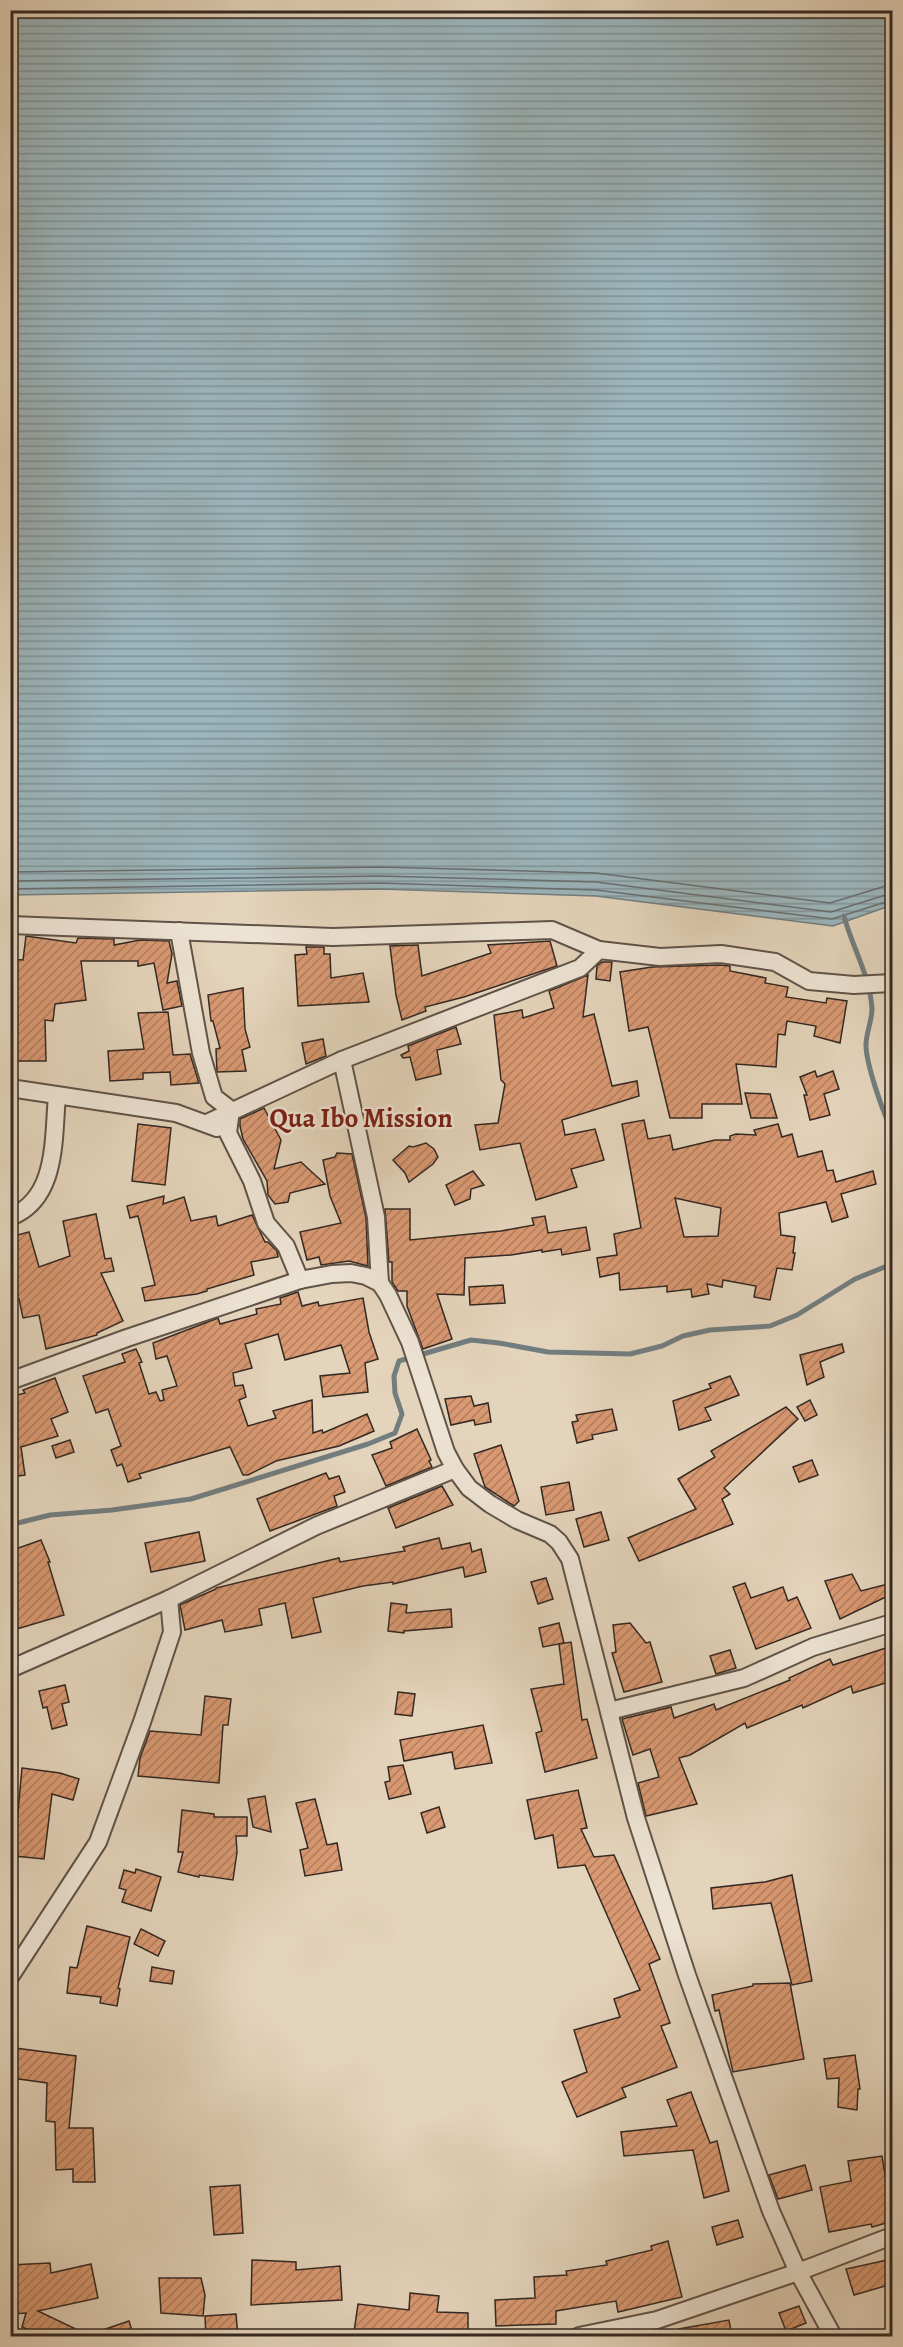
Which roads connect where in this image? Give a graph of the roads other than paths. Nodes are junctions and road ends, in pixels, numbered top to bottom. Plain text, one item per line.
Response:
1 (10, 926) edge
2 (179, 931) junction
3 (599, 950) junction
4 (886, 982) edge
5 (342, 1060) junction
6 (10, 1088) edge
7 (57, 1096) junction
8 (231, 1110) junction
9 (207, 1123) junction
10 (228, 1134) junction
11 (10, 1217) edge
12 (300, 1280) junction
13 (380, 1284) junction
14 (10, 1381) edge
15 (455, 1469) junction
16 (169, 1599) junction
17 (892, 1623) edge
18 (10, 1669) edge
19 (609, 1711) junction
20 (10, 1977) edge
21 (892, 2236) edge
22 (798, 2272) junction
23 (579, 2337) edge
24 (833, 2337) edge

1 - 2 street
2 - 3 street
2 - 8 street
3 - 4 street
3 - 5 street
5 - 8 street
5 - 13 street
6 - 7 street
7 - 9 street
7 - 11 street
8 - 9 street
8 - 10 street
9 - 10 street
10 - 12 street
12 - 13 street
12 - 14 street
13 - 15 street
15 - 16 street
15 - 19 street
16 - 18 street
16 - 20 street
17 - 19 street
19 - 22 street
21 - 22 street
22 - 23 street
22 - 24 street

